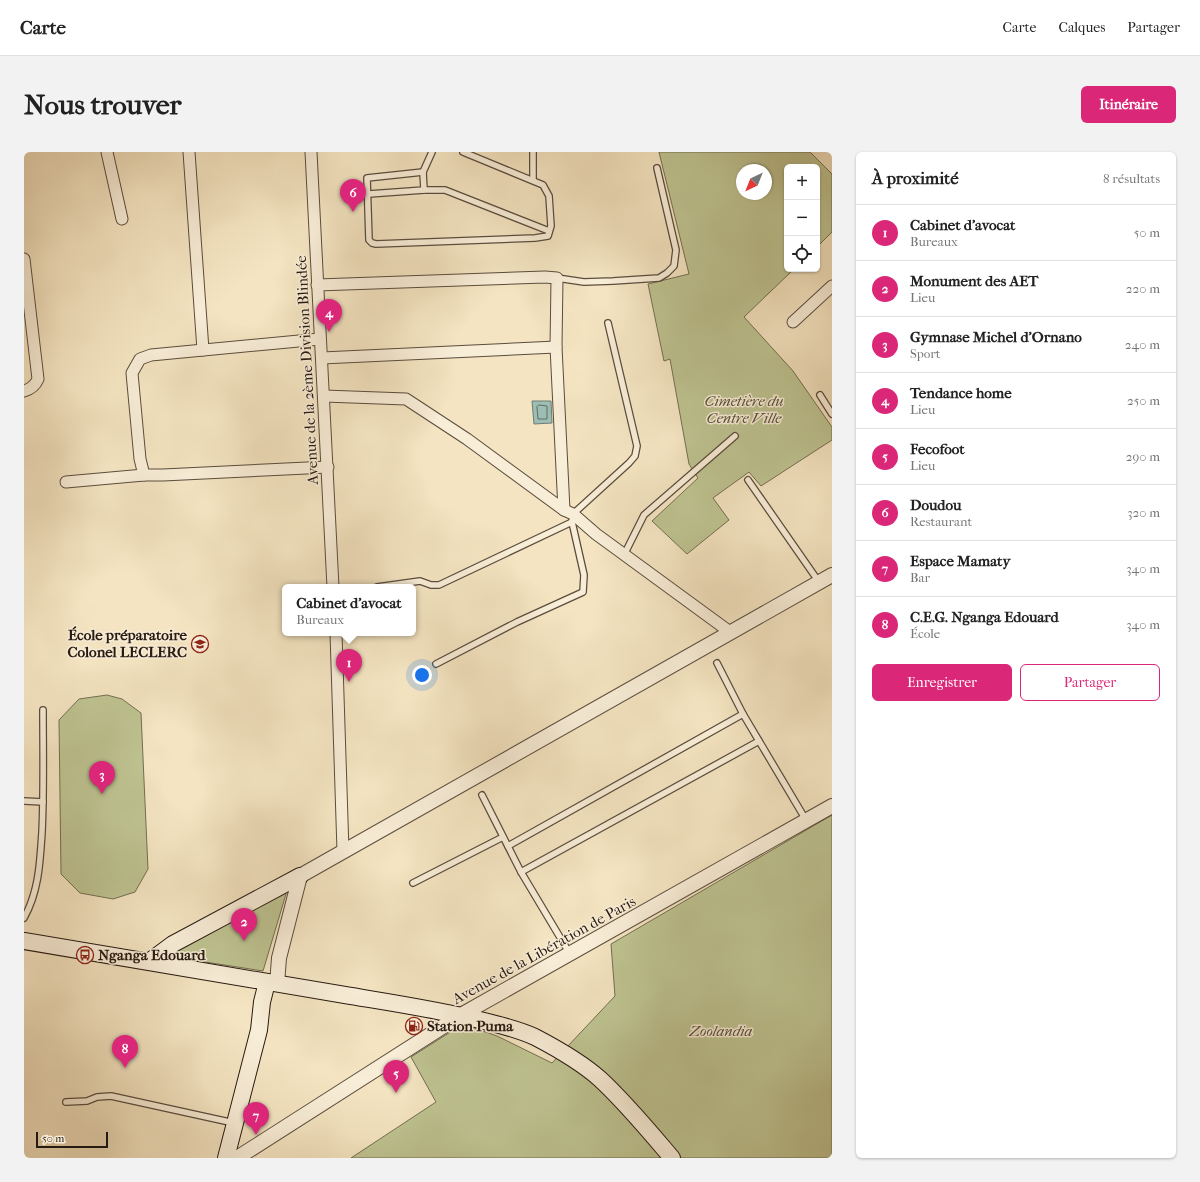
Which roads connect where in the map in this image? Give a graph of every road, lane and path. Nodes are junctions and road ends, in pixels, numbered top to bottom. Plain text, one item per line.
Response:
1 (107, 152) edge
2 (189, 152) edge
3 (311, 152) edge
4 (432, 152) edge
5 (463, 152) edge
6 (533, 152) edge
7 (657, 168) dead end
8 (423, 172) junction
9 (534, 180) junction
10 (424, 190) junction
11 (368, 194) junction
12 (122, 219) dead end
13 (549, 231) junction
14 (24, 258) edge
15 (557, 278) junction
16 (317, 285) junction
17 (832, 286) edge
18 (793, 322) dead end
19 (608, 323) dead end
20 (320, 339) junction
21 (556, 347) junction
22 (203, 350) junction
23 (322, 358) junction
24 (24, 391) edge
25 (820, 395) dead end
26 (324, 396) junction
27 (832, 414) edge
28 (735, 436) dead end
29 (328, 467) junction
30 (144, 475) junction
31 (748, 480) dead end
32 (66, 482) dead end
33 (570, 515) junction
34 (624, 555) junction
35 (832, 575) edge
36 (819, 582) junction
37 (333, 584) edge
38 (398, 584) edge
39 (730, 632) junction
40 (336, 636) edge
41 (717, 663) dead end
42 (436, 664) dead end
43 (43, 710) dead end
44 (743, 714) junction
45 (759, 741) junction
46 (482, 795) dead end
47 (24, 801) edge
48 (44, 802) junction
49 (832, 806) edge
50 (806, 820) junction
51 (503, 837) junction
52 (508, 846) junction
53 (343, 851) junction
54 (521, 872) junction
55 (300, 876) junction
56 (414, 883) dead end
57 (24, 918) edge
58 (24, 941) edge
59 (570, 954) junction
60 (150, 961) junction
61 (246, 979) junction
62 (272, 983) junction
63 (262, 1002) junction
64 (461, 1015) junction
65 (259, 1030) junction
66 (66, 1102) dead end
67 (235, 1124) junction
68 (226, 1158) edge
69 (237, 1158) edge
70 (672, 1158) edge

1 - 12 street
2 - 22 street
3 - 16 street, Avenue de la 2ème Division Blindée
4 - 8 lane
5 - 9 lane
6 - 9 lane
7 - 15 lane
8 - 10 lane
8 - 11 lane
9 - 13 lane
10 - 11 lane
10 - 13 lane
11 - 13 lane
14 - 24 street
15 - 16 street
15 - 21 street
16 - 20 street, Avenue de la 2ème Division Blindée
17 - 18 street
19 - 33 lane
20 - 22 street
20 - 23 street, Avenue de la 2ème Division Blindée
21 - 23 street
21 - 33 street
22 - 30 street
23 - 26 street, Avenue de la 2ème Division Blindée
25 - 27 lane
26 - 29 street, Avenue de la 2ème Division Blindée
26 - 33 street
28 - 34 lane
29 - 30 street
29 - 37 street, Avenue de la 2ème Division Blindée
30 - 32 street
31 - 36 lane
33 - 34 street
33 - 38 lane
33 - 42 lane
34 - 39 street
35 - 36 street
36 - 39 street
39 - 53 street
40 - 53 street
41 - 44 lane
43 - 48 lane
44 - 45 lane
44 - 52 lane
45 - 50 lane
45 - 54 lane
46 - 51 lane
47 - 48 lane
48 - 57 lane
49 - 50 street, Avenue de la Libération de Paris
50 - 59 street, Avenue de la Libération de Paris
51 - 52 lane
51 - 56 lane
52 - 54 lane
53 - 55 street
54 - 59 lane
55 - 60 main road
55 - 62 street
58 - 60 main road
59 - 64 street, Avenue de la Libération de Paris
60 - 61 main road
61 - 62 main road
61 - 63 main road
62 - 63 main road
62 - 64 main road
62 - 65 main road
63 - 65 main road
64 - 69 street, Avenue de la Libération de Paris
64 - 70 main road
65 - 67 main road
66 - 67 lane
67 - 68 main road

